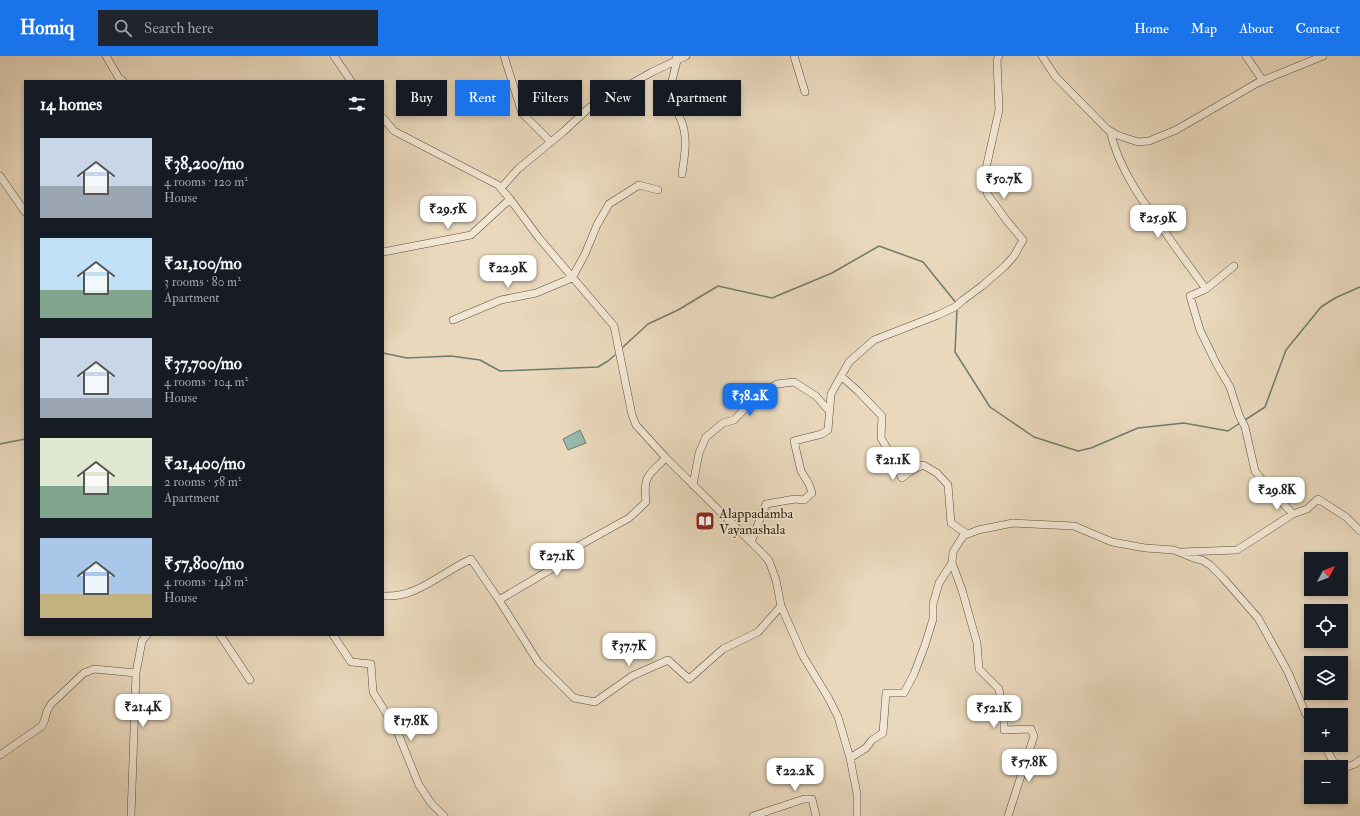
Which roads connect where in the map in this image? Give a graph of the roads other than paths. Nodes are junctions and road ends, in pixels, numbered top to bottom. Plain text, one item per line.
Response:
1 (106, 56) edge
2 (334, 56) edge
3 (504, 56) edge
4 (686, 56) edge
5 (794, 56) edge
6 (999, 56) edge
7 (1042, 56) edge
8 (1246, 56) edge
9 (1323, 56) edge
10 (676, 58) edge
11 (122, 80) edge
12 (350, 80) edge
13 (1263, 81) junction
14 (805, 92) dead end
15 (384, 119) edge
16 (1110, 131) junction
17 (551, 142) junction
18 (682, 174) dead end
19 (0, 176) edge
20 (501, 188) junction
21 (658, 190) dead end
22 (510, 199) junction
23 (24, 211) edge
24 (384, 252) edge
25 (1234, 266) dead end
26 (572, 278) junction
27 (1206, 289) junction
28 (453, 320) dead end
29 (840, 376) junction
30 (829, 411) junction
31 (666, 458) junction
32 (693, 485) junction
33 (1293, 514) junction
34 (1360, 531) edge
35 (967, 534) junction
36 (751, 542) junction
37 (1180, 552) junction
38 (952, 563) junction
39 (384, 596) edge
40 (499, 600) junction
41 (781, 606) junction
42 (145, 636) edge
43 (221, 636) edge
44 (334, 636) edge
45 (136, 673) junction
46 (250, 680) dead end
47 (1304, 710) edge
48 (1328, 752) edge
49 (0, 755) edge
50 (850, 758) junction
51 (1360, 760) edge
52 (131, 816) edge
53 (444, 816) edge
54 (753, 816) edge
55 (816, 816) edge
56 (857, 816) edge
57 (1008, 816) edge

1 - 11 street
2 - 12 street
3 - 17 street
4 - 10 street
5 - 14 street
6 - 29 street
7 - 16 street
8 - 13 street
9 - 13 street
10 - 17 street
10 - 18 street
13 - 16 street
15 - 20 street
16 - 27 street
17 - 20 street
19 - 23 street
20 - 22 street
21 - 26 street
22 - 24 street
22 - 26 street
25 - 27 street
26 - 28 street
26 - 31 street
27 - 33 street
29 - 30 street
29 - 35 street
30 - 32 street
30 - 36 street
31 - 32 street
31 - 40 street
32 - 36 street
33 - 34 street
33 - 37 street
35 - 37 street
35 - 38 street
36 - 41 street
37 - 47 street
38 - 50 street
38 - 57 street
39 - 40 street
40 - 41 street
41 - 50 street
42 - 45 street
43 - 46 street
44 - 53 street
45 - 49 street
45 - 52 street
48 - 51 street
50 - 56 street
54 - 55 street

